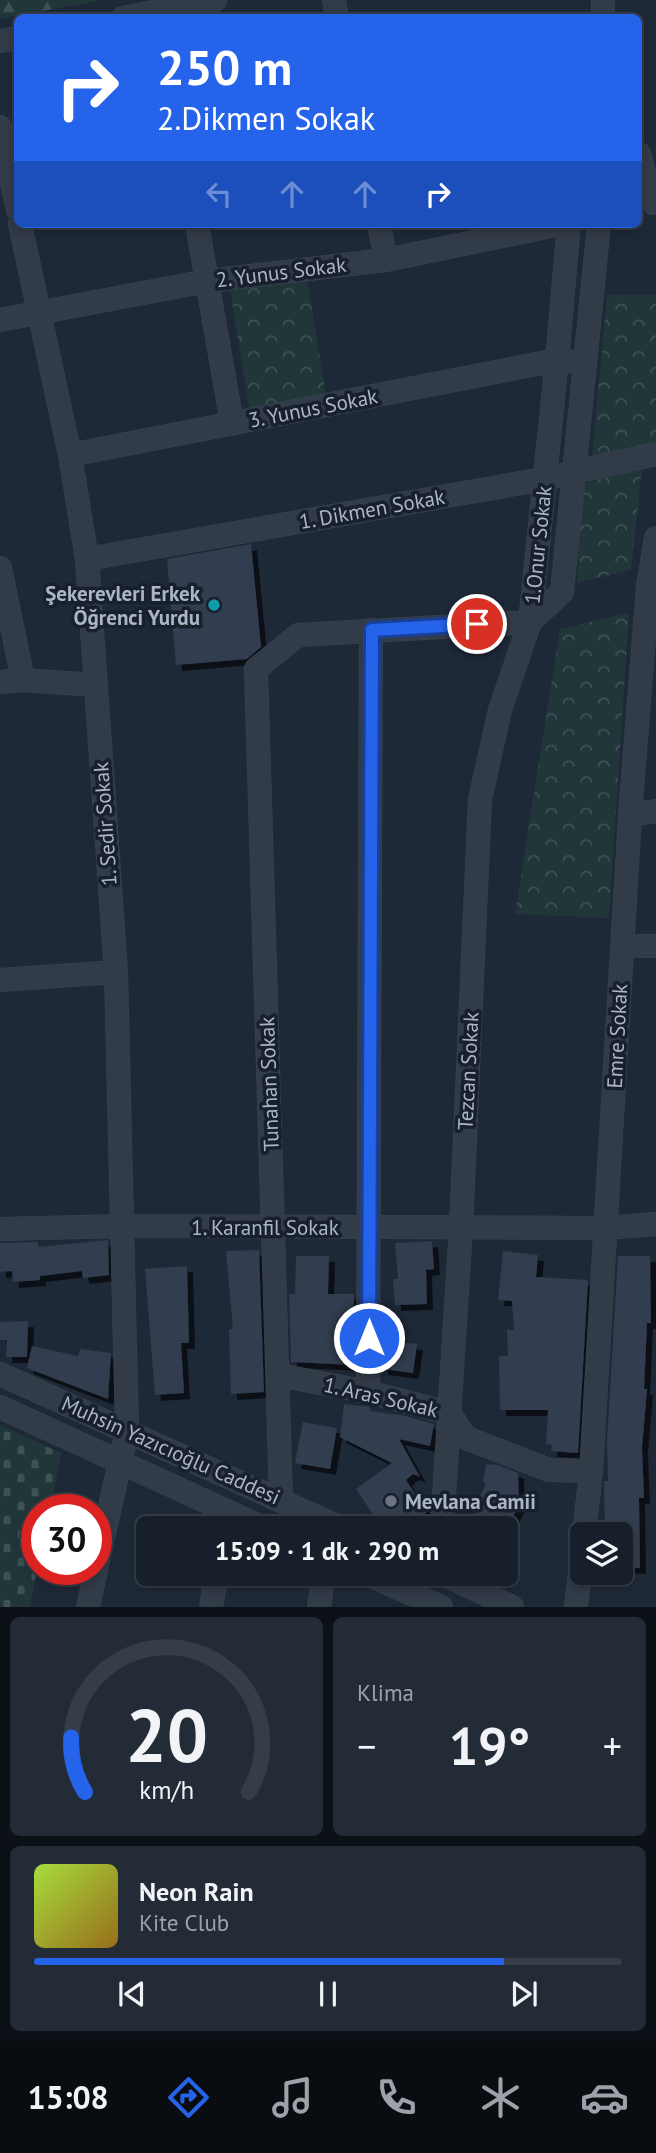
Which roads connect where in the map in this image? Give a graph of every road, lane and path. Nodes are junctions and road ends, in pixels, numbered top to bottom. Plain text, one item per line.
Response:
1 (215, 0) edge
2 (159, 14) edge
3 (0, 127) edge
4 (642, 169) edge
5 (14, 192) edge
6 (649, 204) edge
7 (21, 228) edge
8 (198, 228) edge
9 (380, 228) edge
10 (542, 228) edge
11 (569, 228) edge
12 (599, 228) edge
13 (386, 260) junction
14 (207, 281) junction
15 (39, 312) junction
16 (0, 320) edge
17 (557, 360) junction
18 (584, 363) junction
19 (232, 423) junction
20 (656, 454) edge
21 (69, 455) junction
22 (574, 473) junction
23 (544, 479) junction
24 (656, 538) edge
25 (87, 559) junction
26 (0, 568) edge
27 (652, 585) edge
28 (530, 622) junction
29 (372, 630) junction
30 (11, 681) edge
31 (94, 685) junction
32 (647, 716) edge
33 (656, 811) edge
34 (629, 816) junction
35 (622, 946) junction
36 (656, 946) edge
37 (117, 972) junction
38 (0, 980) edge
39 (656, 1224) edge
40 (121, 1226) junction
41 (273, 1226) junction
42 (369, 1228) junction
43 (461, 1228) junction
44 (606, 1228) junction
45 (0, 1229) edge
46 (0, 1374) edge
47 (278, 1375) junction
48 (368, 1392) junction
49 (0, 1407) edge
50 (449, 1413) junction
51 (127, 1431) junction
52 (118, 1461) junction
53 (591, 1471) junction
54 (111, 1494) edge
55 (281, 1500) junction
56 (220, 1516) edge
57 (315, 1516) edge
58 (443, 1516) edge
59 (585, 1522) edge
60 (93, 1585) edge
61 (579, 1585) edge
62 (215, 1586) edge
63 (322, 1586) edge
64 (394, 1586) edge
65 (439, 1586) edge
66 (468, 1586) edge
67 (438, 1606) edge
68 (88, 1607) edge
69 (211, 1607) edge
70 (319, 1607) edge
71 (512, 1607) edge
72 (576, 1607) edge

1 - 2 street
3 - 5 street
4 - 6 street
7 - 15 street, 1. Sedir Sokak
8 - 14 street
9 - 13 street
10 - 13 street, 2. Yunus Sokak
11 - 17 street, 1.Onur Sokak
12 - 18 street, 1.Onur Sokak
13 - 14 street, 2. Yunus Sokak
14 - 15 street, 2. Yunus Sokak
14 - 19 street
15 - 16 street, 2. Yunus Sokak
15 - 21 street, 1. Sedir Sokak
17 - 18 street, 3. Yunus Sokak
17 - 19 street, 3. Yunus Sokak
17 - 23 street, 1.Onur Sokak
18 - 22 street, 1.Onur Sokak
19 - 21 street, 3. Yunus Sokak
20 - 22 street, 1. Dikmen Sokak
21 - 25 street, 1. Sedir Sokak
22 - 23 street, 1. Dikmen Sokak
22 - 28 street, 1.Onur Sokak
23 - 25 street, 1. Dikmen Sokak
23 - 28 street, 1.Onur Sokak
24 - 27 street, Emre Sokak
25 - 31 street, 1. Sedir Sokak
26 - 30 street
27 - 32 street, Emre Sokak
28 - 29 street
28 - 43 street, Tezcan Sokak
29 - 41 street, Tunahan Sokak
29 - 42 street
30 - 31 street
31 - 37 street, 1. Sedir Sokak
32 - 34 street, Emre Sokak
33 - 34 street
34 - 35 street, Emre Sokak
35 - 36 street
35 - 44 street, Emre Sokak
37 - 38 street
37 - 40 street, 1. Sedir Sokak
39 - 44 street, 1. Karanfil Sokak
40 - 41 street, 1. Karanfil Sokak
40 - 45 street, 1. Karanfil Sokak
40 - 51 street, 1. Sedir Sokak
41 - 42 street, 1. Karanfil Sokak
41 - 47 street, Tunahan Sokak
42 - 43 street, 1. Karanfil Sokak
42 - 48 street
43 - 44 street, 1. Karanfil Sokak
43 - 50 street, Tezcan Sokak
44 - 53 street, Emre Sokak
46 - 51 street, Muhsin Yazıcıoğlu Caddesi
47 - 48 street, 1. Aras Sokak
47 - 55 street, Tunahan Sokak
48 - 50 street, 1. Aras Sokak
49 - 52 street, Muhsin Yazıcıoğlu Caddesi
50 - 53 street, 1. Aras Sokak
50 - 58 street, Tezcan Sokak
51 - 52 street, 1. Sedir Sokak
51 - 55 street, Muhsin Yazıcıoğlu Caddesi
52 - 54 street, 1. Sedir Sokak
52 - 56 street, Muhsin Yazıcıoğlu Caddesi
53 - 59 street, Emre Sokak
55 - 57 street, Muhsin Yazıcıoğlu Caddesi
60 - 68 street, 1. Sedir Sokak
61 - 72 street
62 - 69 street
63 - 70 street
64 - 67 street
65 - 67 street
66 - 71 street

